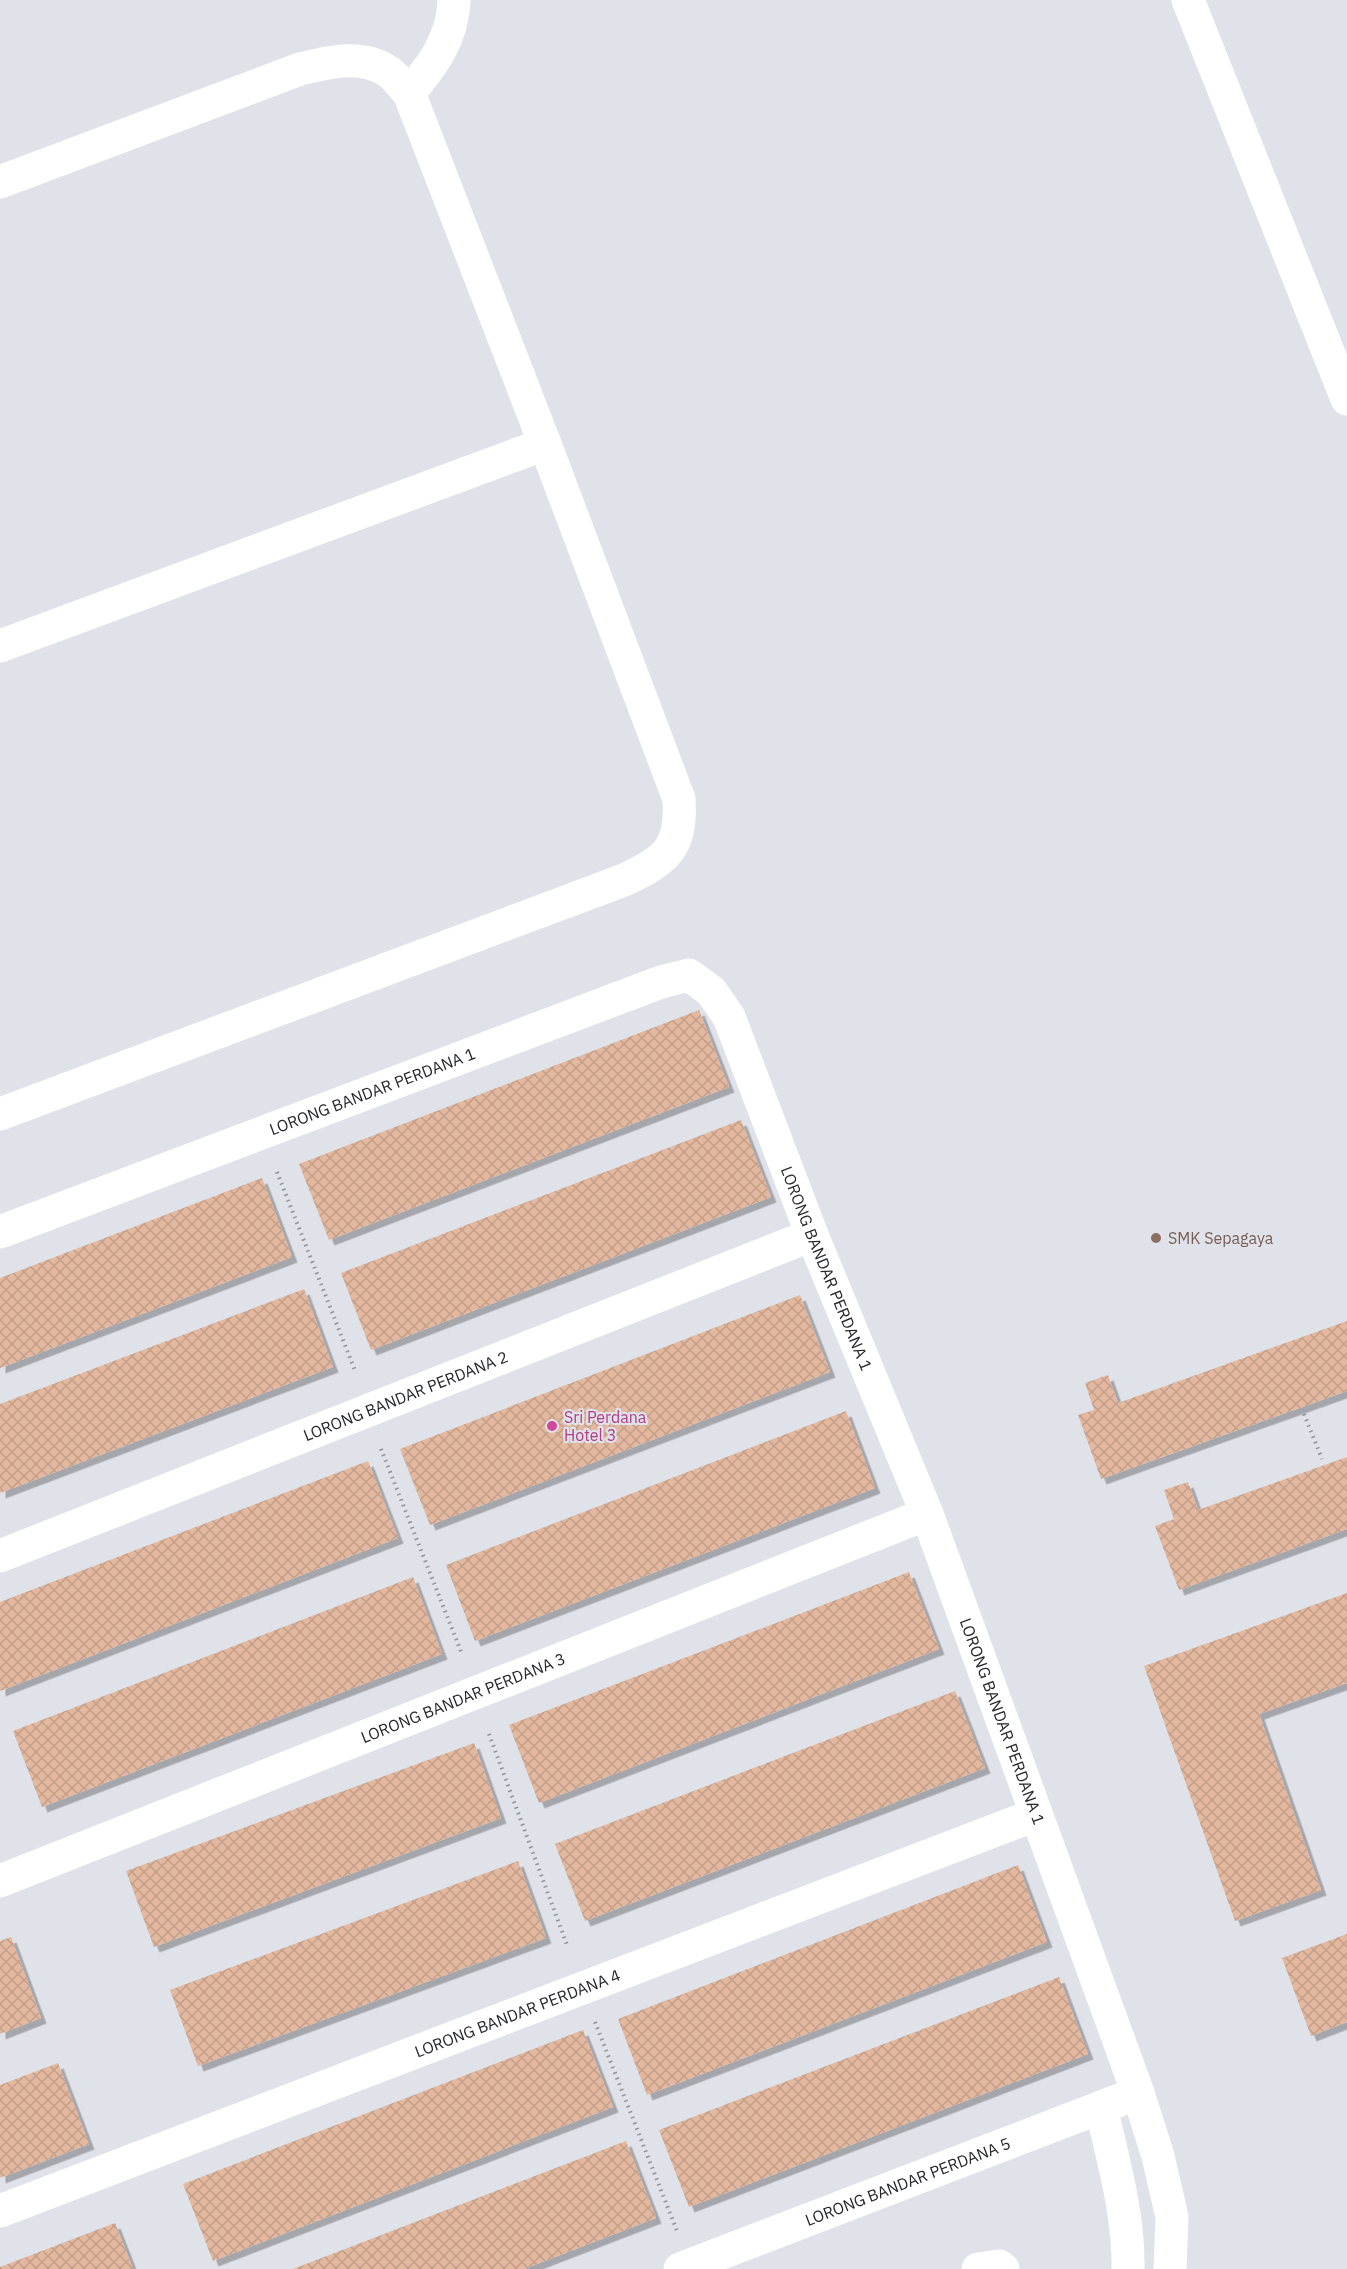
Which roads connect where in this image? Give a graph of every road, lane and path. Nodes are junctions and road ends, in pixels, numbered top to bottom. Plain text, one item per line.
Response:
1 (454, 0) edge
2 (1188, 0) edge
3 (409, 93) junction
4 (0, 182) edge
5 (1347, 399) edge
6 (545, 444) junction
7 (0, 646) edge
8 (0, 1114) edge
9 (277, 1172) dead end
10 (0, 1232) edge
11 (812, 1235) junction
12 (356, 1373) dead end
13 (1304, 1414) dead end
14 (381, 1449) dead end
15 (1322, 1459) dead end
16 (927, 1514) junction
17 (0, 1556) edge
18 (462, 1654) dead end
19 (489, 1734) dead end
20 (1035, 1815) junction
21 (0, 1881) edge
22 (567, 1945) dead end
23 (595, 2021) dead end
24 (1138, 2093) junction
25 (1101, 2107) junction
26 (0, 2211) edge
27 (677, 2231) dead end
28 (680, 2269) edge
29 (978, 2269) edge
30 (1002, 2269) edge
31 (1128, 2269) edge
32 (1170, 2269) edge

1 - 3 street
2 - 5 street
3 - 4 street
3 - 6 street
6 - 7 street
6 - 8 street
9 - 12 path
10 - 11 street, LORONG BANDAR PERDANA 1
11 - 16 street, LORONG BANDAR PERDANA 1
11 - 17 street, LORONG BANDAR PERDANA 2
13 - 15 path
14 - 18 path
16 - 20 street, LORONG BANDAR PERDANA 1
16 - 21 street, LORONG BANDAR PERDANA 3
19 - 22 path
20 - 24 street, LORONG BANDAR PERDANA 1
20 - 26 street, LORONG BANDAR PERDANA 4
23 - 27 path
24 - 25 street, LORONG BANDAR PERDANA 5
24 - 32 street, LORONG BANDAR PERDANA 1
25 - 28 street, LORONG BANDAR PERDANA 5
25 - 31 street
29 - 30 street

